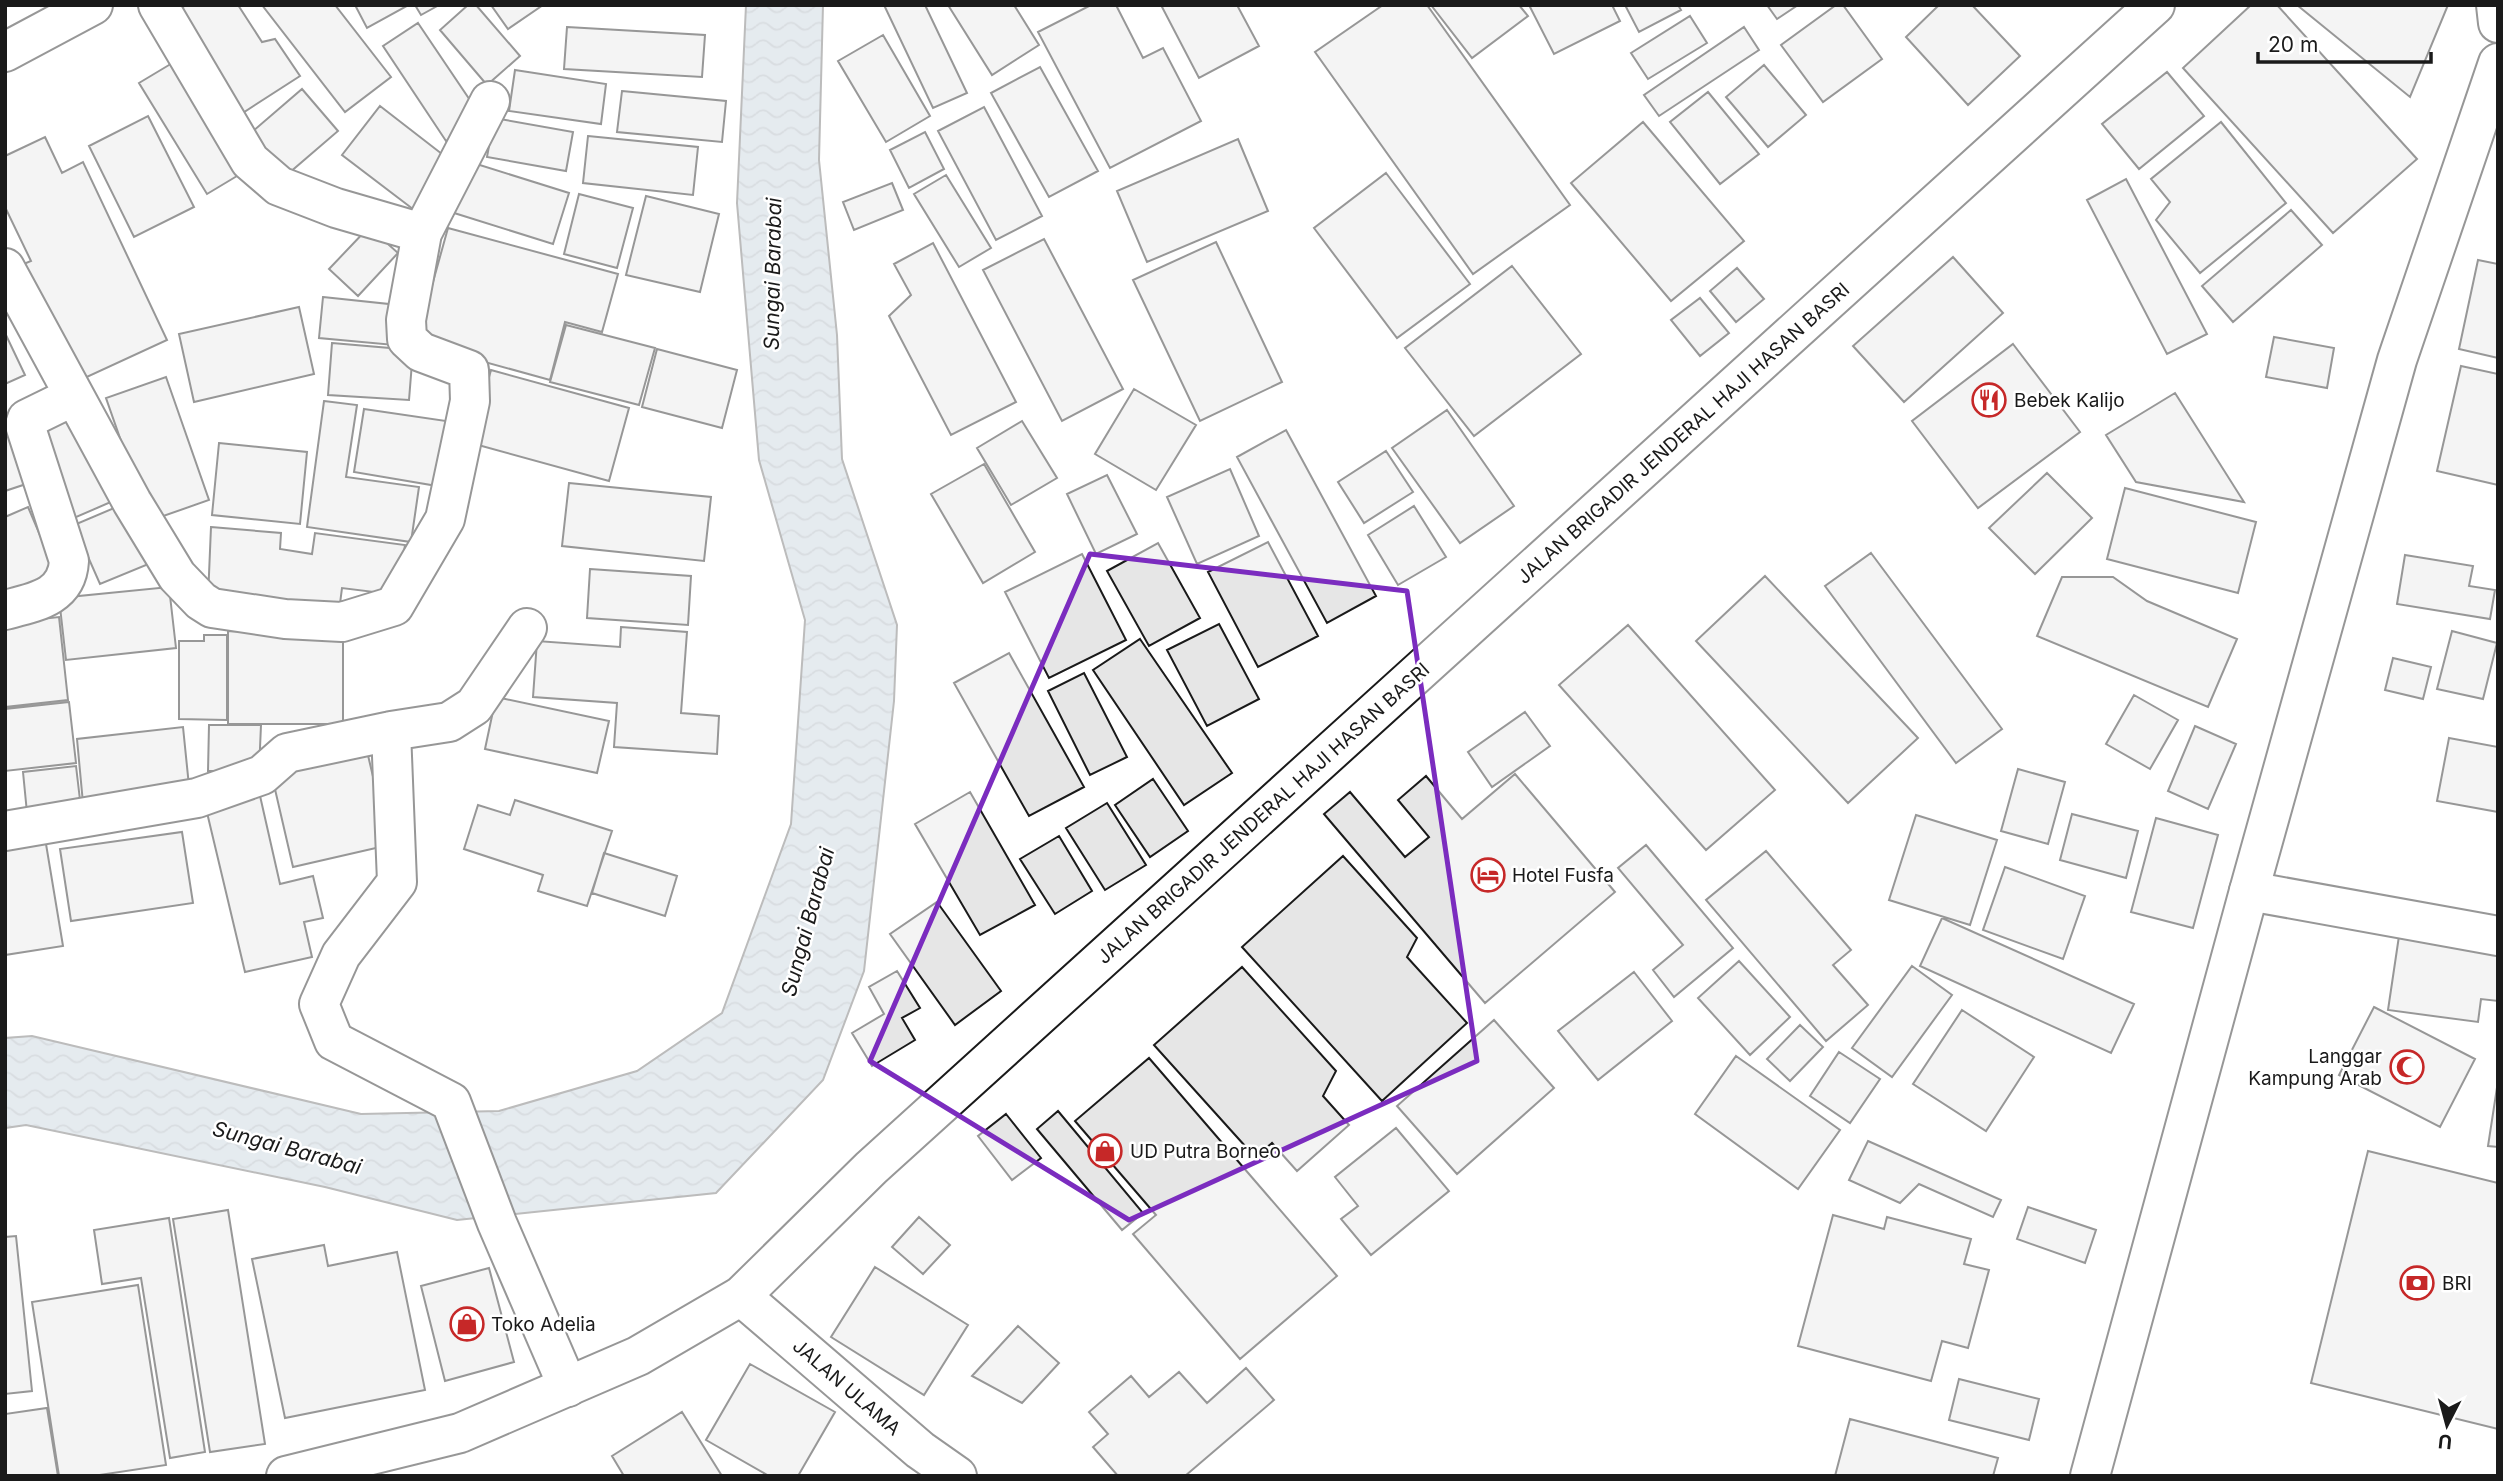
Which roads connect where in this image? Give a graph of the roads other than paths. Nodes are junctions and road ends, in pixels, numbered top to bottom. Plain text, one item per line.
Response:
1 (93, 5) edge
2 (158, 5) edge
3 (2155, 5) edge
4 (2496, 5) edge
5 (2498, 23) edge
6 (5, 52) edge
7 (2498, 64) edge
8 (490, 101) dead end
9 (422, 233) junction
10 (5, 268) edge
11 (74, 396) junction
12 (5, 610) edge
13 (527, 628) dead end
14 (391, 731) junction
15 (5, 831) edge
16 (2249, 891) junction
17 (2498, 936) edge
18 (741, 1296) junction
19 (568, 1387) junction
20 (286, 1476) edge
21 (957, 1476) edge
22 (2090, 1476) edge

1 - 6 street
2 - 9 street
3 - 18 street, JALAN BRIGADIR JENDERAL HAJI HASAN BASRI
4 - 5 street
7 - 16 street
8 - 9 street
9 - 11 street
10 - 11 street
11 - 12 street
13 - 14 street
14 - 15 street
14 - 19 street
16 - 17 street
16 - 22 street
18 - 19 street, JALAN BRIGADIR JENDERAL HAJI HASAN BASRI
18 - 21 street, JALAN ULAMA
19 - 20 street, JALAN BRIGADIR JENDERAL HAJI HASAN BASRI

